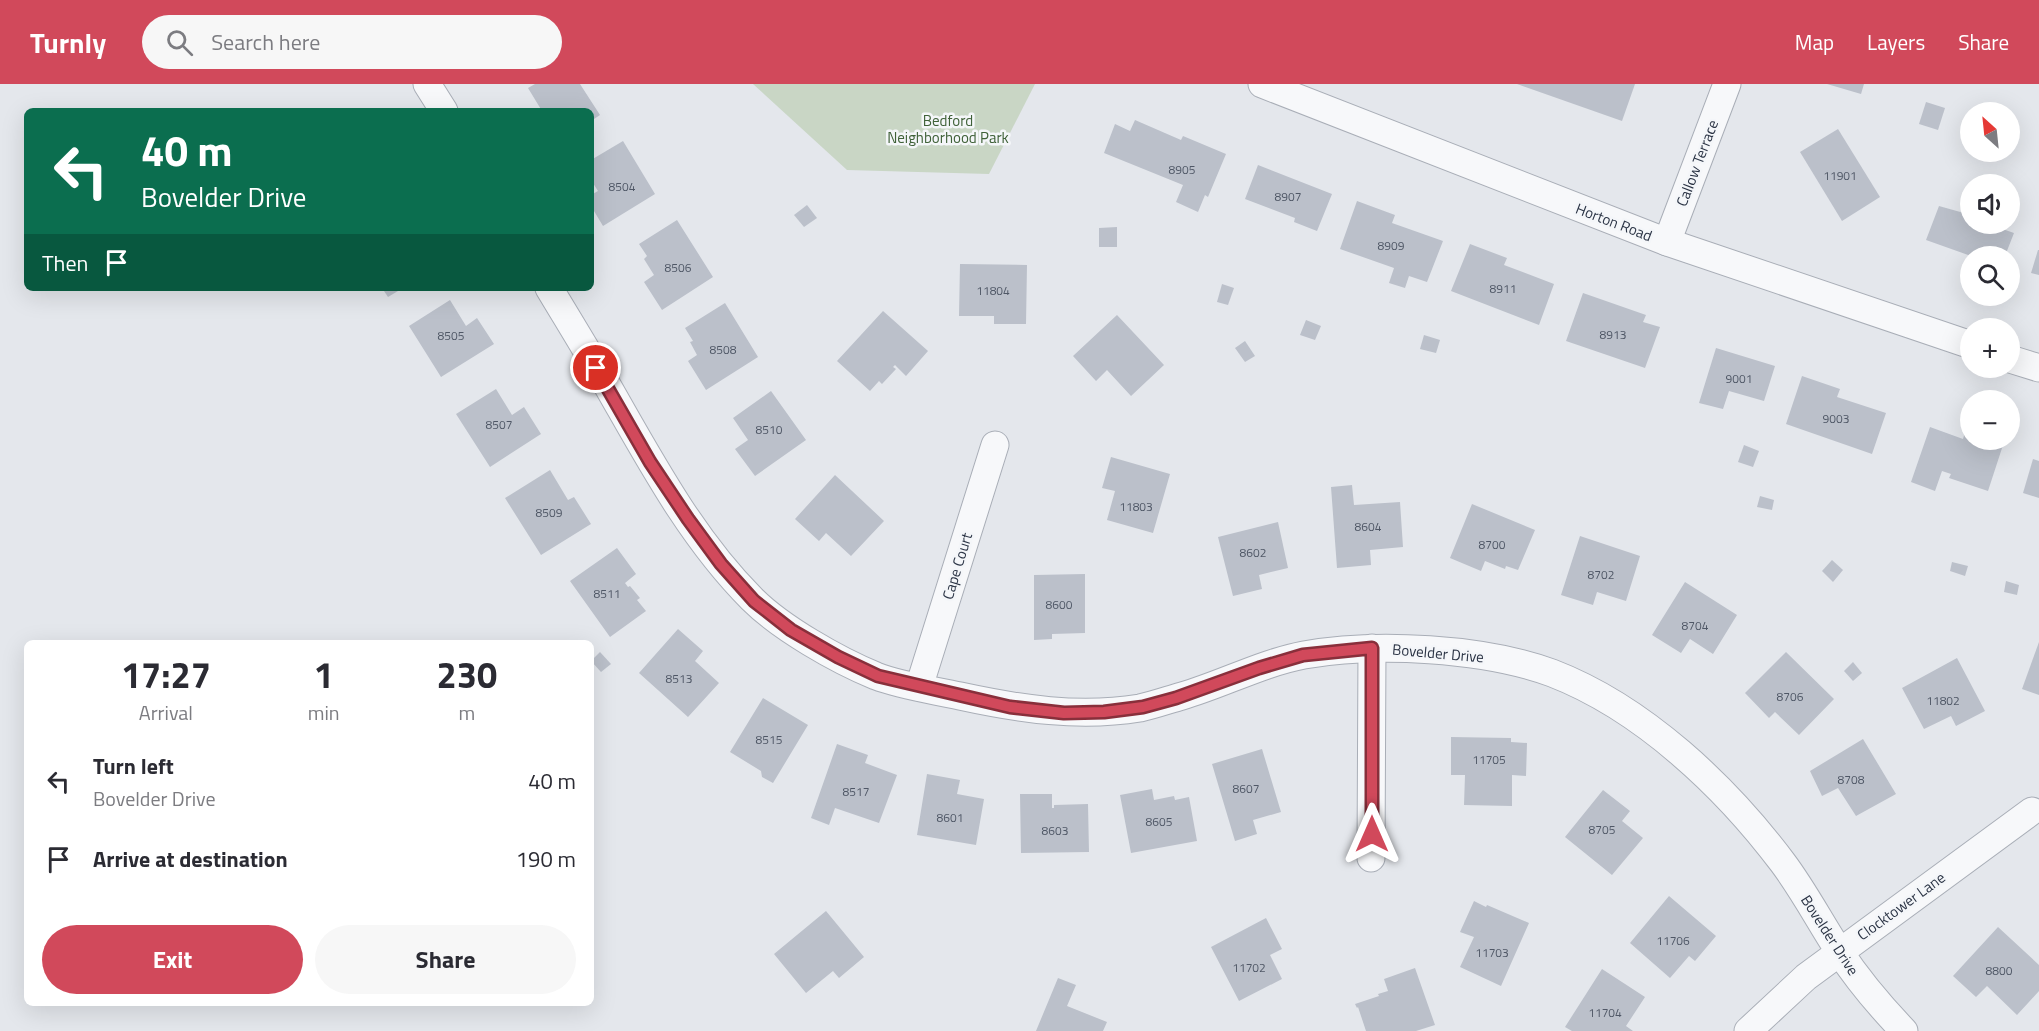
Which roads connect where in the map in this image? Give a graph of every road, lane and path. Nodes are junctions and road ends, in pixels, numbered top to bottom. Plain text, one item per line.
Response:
1 (427, 84) edge
2 (1262, 84) edge
3 (1727, 84) edge
4 (442, 108) edge
5 (1667, 242) junction
6 (551, 291) edge
7 (1960, 341) edge
8 (2020, 361) edge
9 (2039, 368) edge
10 (994, 445) dead end
11 (1372, 648) junction
12 (919, 687) junction
13 (2032, 811) dead end
14 (1371, 858) dead end
15 (1839, 952) junction
16 (1748, 1031) edge
17 (1904, 1031) edge

1 - 4 street
2 - 5 street, Horton Road
3 - 5 street, Callow Terrace
5 - 7 street, Horton Road
6 - 12 street, Bovelder Drive
8 - 9 street
10 - 12 street, Cape Court
11 - 12 street, Bovelder Drive
11 - 14 street
11 - 15 street, Bovelder Drive
13 - 15 street, Clocktower Lane
15 - 16 street, Clocktower Lane
15 - 17 street, Bovelder Drive

